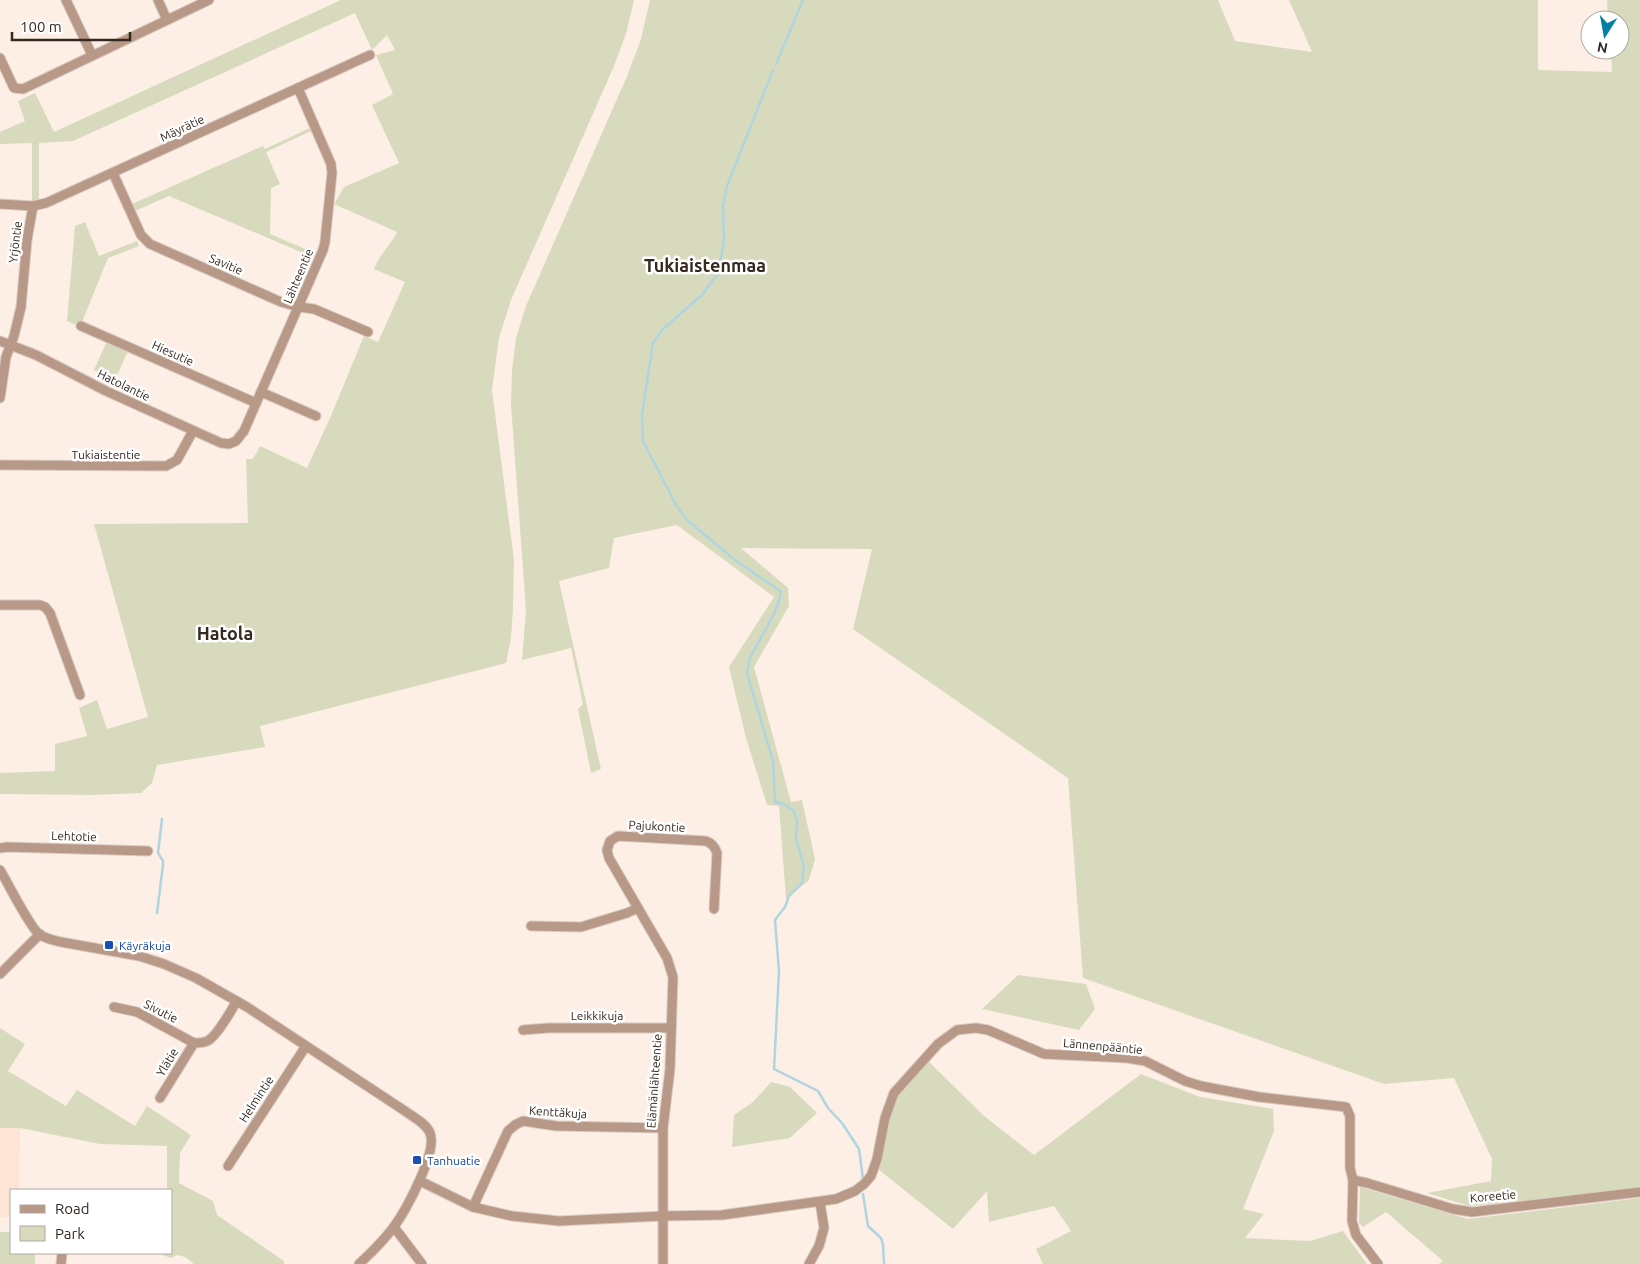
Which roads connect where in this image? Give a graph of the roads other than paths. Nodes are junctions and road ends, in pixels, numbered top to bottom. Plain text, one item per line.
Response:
1 (66, 0) edge
2 (158, 0) edge
3 (209, 0) edge
4 (167, 20) junction
5 (370, 55) dead end
6 (92, 56) junction
7 (0, 58) edge
8 (298, 88) junction
9 (113, 173) junction
10 (0, 204) edge
11 (33, 206) junction
12 (299, 307) junction
13 (81, 326) dead end
14 (368, 332) dead end
15 (0, 341) edge
16 (11, 346) junction
17 (1, 387) edge
18 (261, 392) junction
19 (0, 398) edge
20 (256, 404) junction
21 (316, 416) dead end
22 (193, 431) junction
23 (239, 439) joint
24 (0, 465) edge
25 (0, 605) edge
26 (80, 695) dead end
27 (0, 848) edge
28 (148, 851) dead end
29 (0, 871) edge
30 (638, 908) junction
31 (714, 909) dead end
32 (531, 926) dead end
33 (40, 934) junction
34 (0, 974) edge
35 (236, 1001) junction
36 (114, 1007) dead end
37 (671, 1028) junction
38 (523, 1030) dead end
39 (194, 1043) junction
40 (306, 1046) junction
41 (160, 1098) dead end
42 (663, 1128) junction
43 (228, 1166) dead end
44 (1353, 1180) junction
45 (420, 1181) junction
46 (1640, 1192) edge
47 (820, 1202) junction
48 (473, 1207) junction
49 (663, 1216) junction
50 (394, 1226) junction
51 (359, 1264) edge
52 (422, 1264) edge
53 (663, 1264) edge
54 (809, 1264) edge
55 (1378, 1264) edge

1 - 6 street
2 - 4 street
3 - 4 street
4 - 6 street
5 - 8 street, Mäyrätie
6 - 7 street
8 - 9 street, Mäyrätie
8 - 12 street, Lähteentie
9 - 11 street, Mäyrätie
9 - 12 street, Savitie
10 - 11 street, Mäyrätie
11 - 16 street, Yrjöntie
12 - 14 street, Savitie
12 - 18 street, Lähteentie
13 - 20 street, Hiesutie
15 - 16 street, Hatolantie
16 - 17 street, Yrjöntie
16 - 22 street, Hatolantie
17 - 19 street, Yrjöntie
18 - 20 street, Lähteentie
18 - 21 street
20 - 23 street, Lähteentie
22 - 23 street, Hatolantie
22 - 24 street, Tukiaistentie
25 - 26 street
27 - 28 street, Lehtotie
29 - 33 street
30 - 31 street, Pajukontie
30 - 32 street
30 - 37 street, Elämänlähteentie
33 - 34 street
33 - 35 street
35 - 39 street, Ylätie
35 - 40 street
36 - 39 street, Sivutie
37 - 38 street, Leikkikuja
37 - 42 street, Elämänlähteentie
39 - 41 street, Ylätie
40 - 43 street, Helmintie
40 - 45 street
42 - 48 street, Kenttäkuja
42 - 49 street, Elämänlähteentie
44 - 46 street, Koreetie
44 - 47 street, Lännenpääntie
44 - 55 street
45 - 48 street
45 - 50 street
47 - 49 street
47 - 54 street
48 - 49 street
49 - 53 street, Elämänlähteentie
50 - 51 street
50 - 52 street

